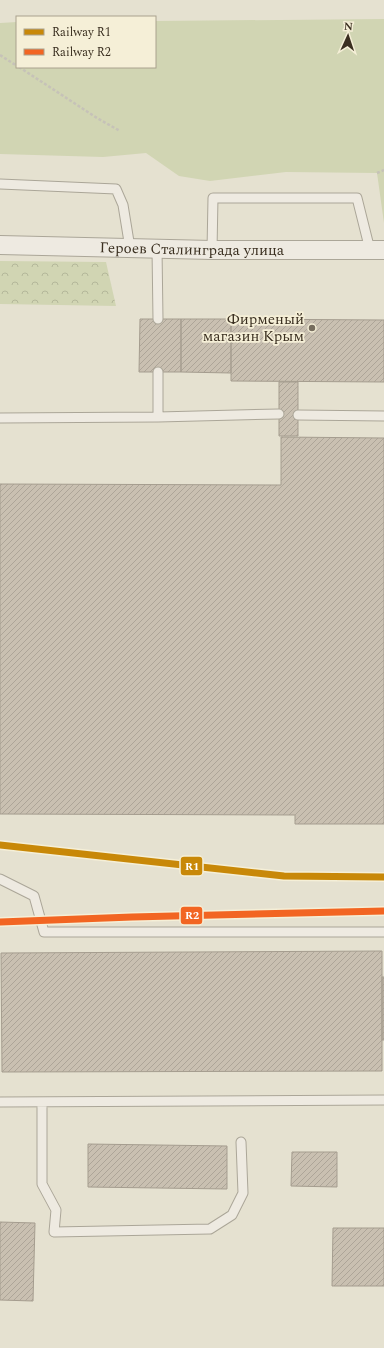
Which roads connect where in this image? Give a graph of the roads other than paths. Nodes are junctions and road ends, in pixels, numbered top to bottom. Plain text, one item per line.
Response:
1 (0, 184) edge
2 (0, 245) edge
3 (130, 248) junction
4 (157, 249) junction
5 (212, 250) junction
6 (377, 250) edge
7 (158, 319) dead end
8 (158, 372) dead end
9 (279, 414) dead end
10 (298, 415) dead end
11 (384, 416) edge
12 (158, 417) junction
13 (0, 418) edge
14 (0, 879) edge
15 (384, 932) edge
16 (384, 1100) edge
17 (0, 1102) edge
18 (42, 1102) junction
19 (241, 1142) dead end

1 - 3 lane
2 - 3 street, Героев Сталинграда улица
3 - 4 street, Героев Сталинграда улица
4 - 5 street, Героев Сталинграда улица
4 - 7 lane
5 - 6 street, Героев Сталинграда улица
5 - 6 lane
8 - 12 lane
9 - 12 lane
10 - 11 lane
12 - 13 lane
14 - 15 lane
16 - 18 lane
17 - 18 lane
18 - 19 lane

